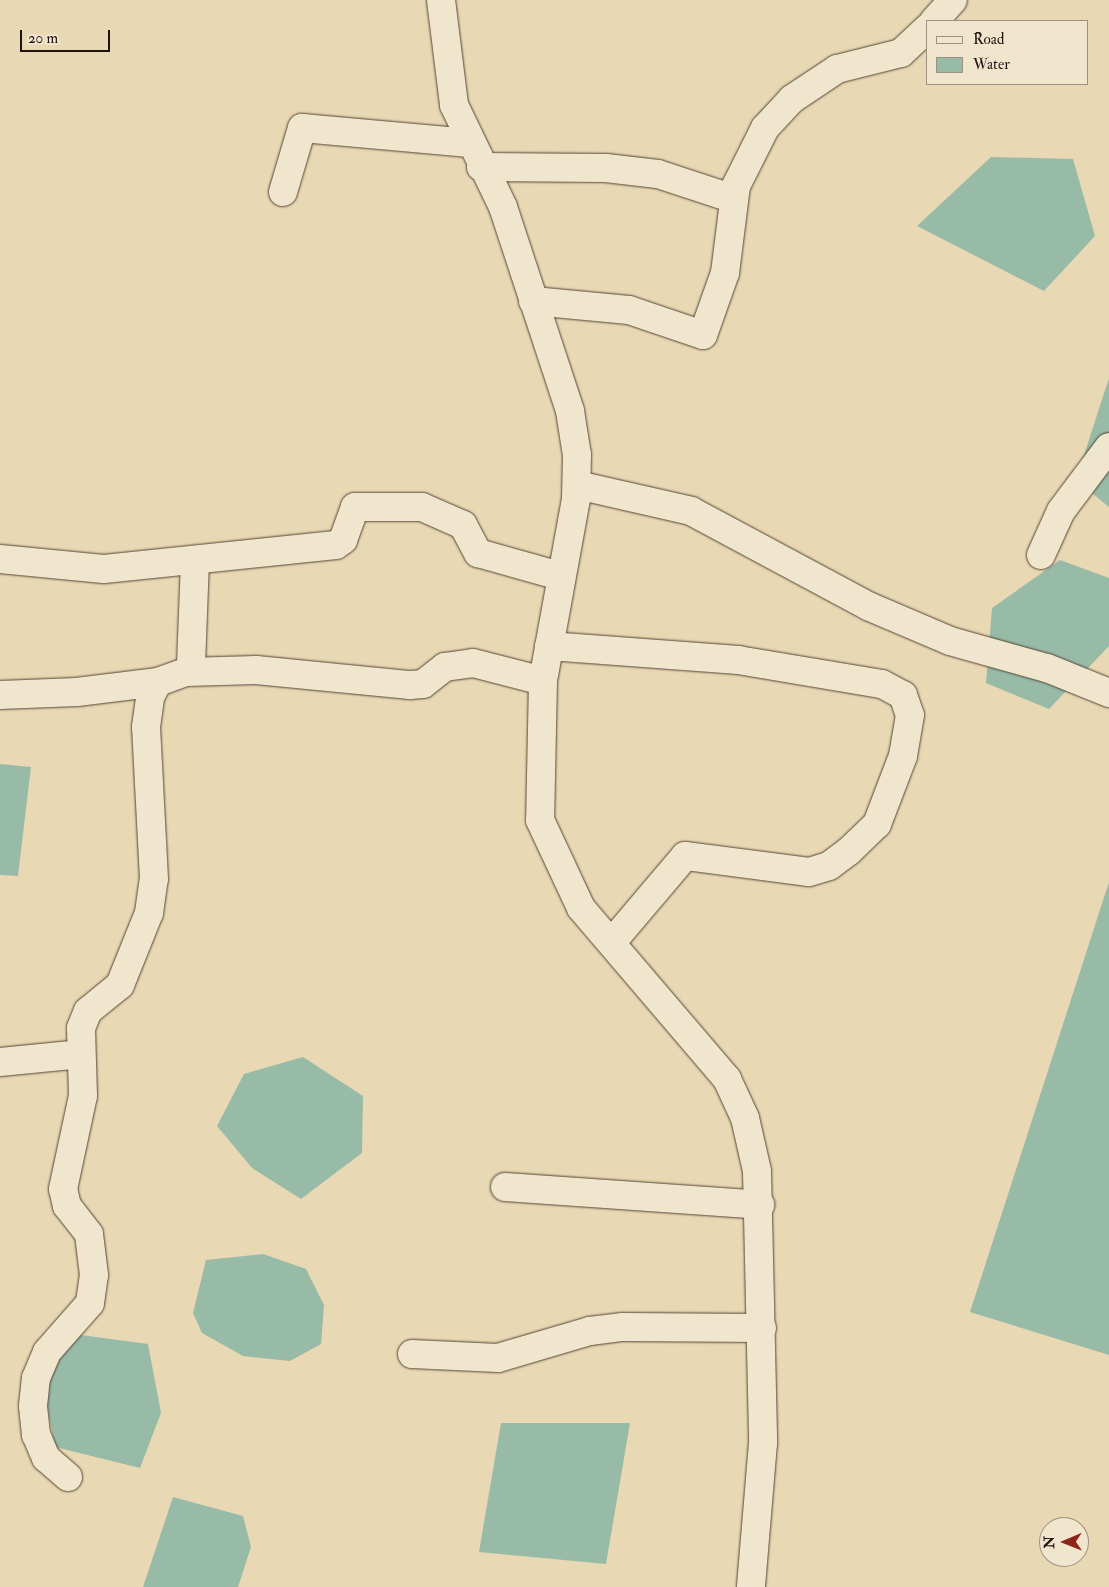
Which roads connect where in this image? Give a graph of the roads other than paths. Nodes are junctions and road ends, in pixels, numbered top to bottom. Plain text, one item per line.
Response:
1 (441, 0) edge
2 (953, 0) edge
3 (935, 20) edge
4 (926, 30) edge
5 (469, 143) junction
6 (482, 167) junction
7 (282, 192) dead end
8 (734, 199) junction
9 (533, 301) junction
10 (1109, 447) edge
11 (577, 485) junction
12 (1041, 555) dead end
13 (0, 559) edge
14 (195, 561) junction
15 (560, 576) junction
16 (549, 646) junction
17 (187, 672) junction
18 (543, 681) junction
19 (158, 682) junction
20 (1109, 693) edge
21 (0, 695) edge
22 (612, 942) junction
23 (81, 1054) junction
24 (0, 1062) edge
25 (505, 1187) dead end
26 (760, 1205) junction
27 (762, 1328) junction
28 (412, 1354) dead end
29 (68, 1477) dead end
30 (751, 1587) edge

1 - 5 street
2 - 3 street
4 - 8 street
5 - 6 street
5 - 7 street
6 - 8 street
6 - 9 street
8 - 9 street
9 - 11 street
10 - 12 street
11 - 15 street
11 - 20 street
13 - 14 street
14 - 15 street
14 - 17 street
15 - 16 street
16 - 18 street
16 - 22 street
17 - 18 street
17 - 19 street
18 - 22 street
19 - 21 street
19 - 23 street
22 - 26 street
23 - 24 street
23 - 29 street
25 - 26 street
26 - 27 street
27 - 28 street
27 - 30 street

